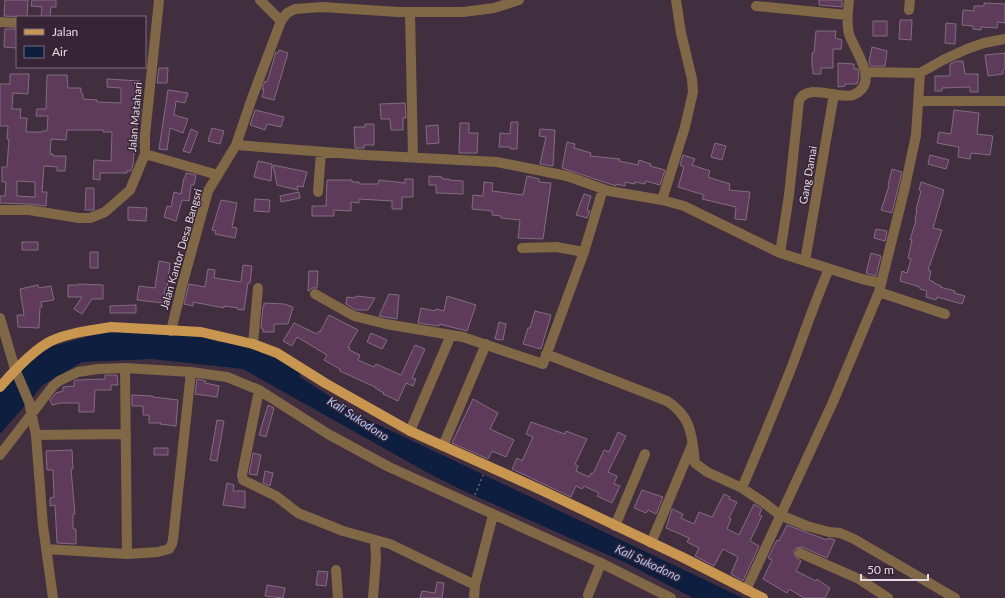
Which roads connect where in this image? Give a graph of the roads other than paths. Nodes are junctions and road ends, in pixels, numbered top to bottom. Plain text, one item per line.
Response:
1 (159, 0) edge
2 (260, 0) edge
3 (519, 0) edge
4 (676, 0) edge
5 (849, 0) edge
6 (756, 6) dead end
7 (410, 12) junction
8 (847, 15) junction
9 (281, 21) junction
10 (0, 22) edge
11 (16, 23) edge
12 (1005, 39) edge
13 (866, 72) junction
14 (920, 73) junction
15 (834, 94) junction
16 (919, 101) junction
17 (1005, 101) edge
18 (236, 145) junction
19 (321, 152) junction
20 (145, 154) junction
21 (413, 157) junction
22 (218, 175) junction
23 (603, 189) junction
24 (318, 192) dead end
25 (662, 200) junction
26 (0, 210) edge
27 (522, 248) dead end
28 (584, 252) junction
29 (780, 253) junction
30 (806, 261) junction
31 (829, 269) junction
32 (258, 288) dead end
33 (880, 288) junction
34 (315, 294) dead end
35 (945, 314) dead end
36 (0, 318) edge
37 (171, 331) junction
38 (451, 335) junction
39 (253, 344) junction
40 (486, 344) junction
41 (546, 354) junction
42 (125, 368) junction
43 (16, 370) junction
44 (191, 372) junction
45 (0, 387) edge
46 (259, 390) junction
47 (30, 407) junction
48 (410, 431) junction
49 (126, 434) junction
50 (36, 435) junction
51 (693, 442) junction
52 (444, 446) junction
53 (645, 454) dead end
54 (0, 455) edge
55 (742, 488) junction
56 (493, 515) junction
57 (780, 515) junction
58 (615, 526) junction
59 (375, 540) junction
60 (651, 543) junction
61 (46, 549) junction
62 (800, 553) dead end
63 (127, 554) junction
64 (601, 563) junction
65 (336, 570) dead end
66 (475, 585) junction
67 (746, 590) junction
68 (588, 595) dead end
69 (53, 598) edge
70 (338, 598) edge
71 (373, 598) edge
72 (474, 598) edge
73 (670, 598) edge
74 (763, 598) edge
75 (888, 598) edge
76 (955, 598) edge

1 - 20 street, Jalan Matahari
2 - 9 street
3 - 7 street
4 - 25 street
5 - 8 street
6 - 8 street
7 - 9 street
7 - 21 street
8 - 13 street
9 - 18 street, Jalan Kantor Desa Bangsri
10 - 11 street
12 - 14 street
13 - 14 street
13 - 15 street
14 - 16 street
15 - 29 street
15 - 30 street, Gang Damai
16 - 17 street
16 - 33 street
18 - 19 street
18 - 22 street, Jalan Kantor Desa Bangsri
19 - 21 street
19 - 24 street
20 - 22 street
20 - 26 street, Jalan Matahari
21 - 23 street
22 - 37 street, Jalan Kantor Desa Bangsri
23 - 25 street
23 - 28 street
25 - 29 street
27 - 28 street
28 - 41 street
29 - 30 street
30 - 31 street
31 - 33 street
31 - 55 street
32 - 39 street
33 - 35 street
33 - 57 street
34 - 38 street
36 - 43 street
37 - 39 main road
37 - 43 main road
38 - 40 street
38 - 48 street
39 - 48 main road
40 - 41 street
40 - 52 street
41 - 51 street
42 - 44 street
42 - 47 street
42 - 49 street
43 - 45 main road
43 - 47 street
44 - 46 street
44 - 63 street
46 - 56 street
46 - 59 street
47 - 50 street
47 - 54 street
48 - 52 main road
49 - 50 street
49 - 63 street
50 - 61 street
51 - 55 street
51 - 60 street
52 - 58 main road
53 - 58 street
55 - 57 street
56 - 64 street
56 - 66 street
57 - 67 street
57 - 76 street
58 - 60 main road
59 - 66 street
59 - 71 street
60 - 67 main road
61 - 63 street
61 - 69 street
62 - 75 street
64 - 68 street
64 - 73 street
65 - 70 street
66 - 72 street
67 - 74 main road

